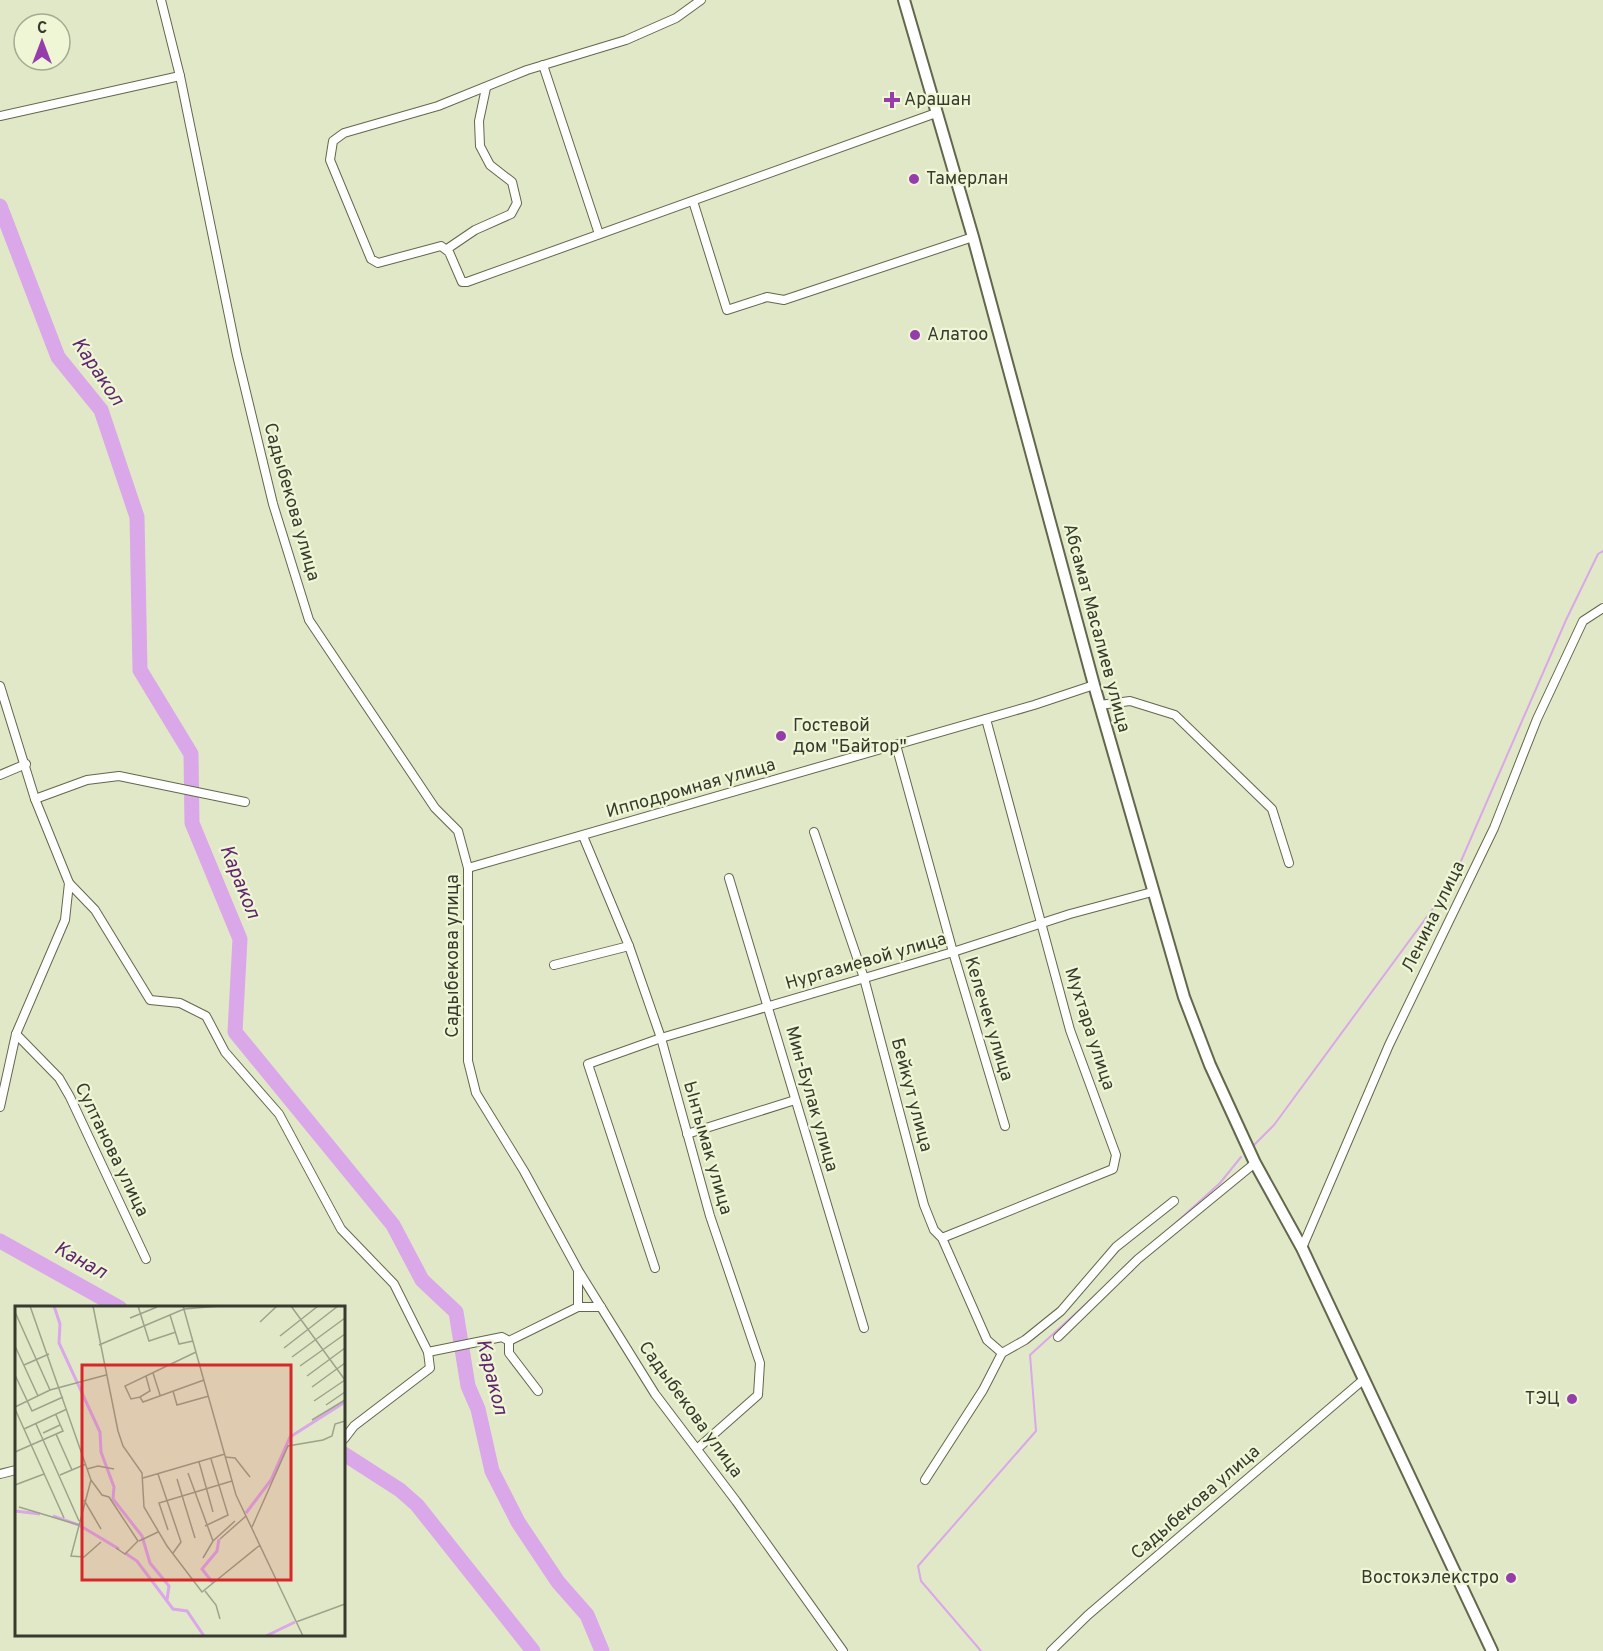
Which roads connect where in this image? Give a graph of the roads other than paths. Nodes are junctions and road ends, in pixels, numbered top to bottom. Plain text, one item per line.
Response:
1 (161, 0) edge
2 (700, 0) edge
3 (904, 0) edge
4 (543, 65) junction
5 (180, 76) junction
6 (486, 88) junction
7 (936, 113) junction
8 (0, 116) edge
9 (693, 201) junction
10 (599, 234) junction
11 (973, 237) junction
12 (447, 249) junction
13 (1603, 609) edge
14 (1094, 685) junction
15 (0, 686) edge
16 (1100, 705) junction
17 (986, 719) junction
18 (896, 745) junction
19 (26, 764) junction
20 (0, 775) edge
21 (35, 799) junction
22 (244, 802) dead end
23 (814, 832) dead end
24 (583, 836) junction
25 (1289, 864) dead end
26 (468, 868) junction
27 (729, 878) dead end
28 (69, 884) junction
29 (1152, 892) junction
30 (1042, 924) junction
31 (629, 946) junction
32 (952, 952) junction
33 (554, 965) dead end
34 (864, 978) junction
35 (769, 1006) junction
36 (16, 1034) junction
37 (661, 1038) junction
38 (795, 1100) junction
39 (0, 1107) edge
40 (1005, 1126) dead end
41 (687, 1134) junction
42 (1255, 1163) junction
43 (1174, 1201) dead end
44 (942, 1238) junction
45 (1302, 1248) junction
46 (146, 1259) dead end
47 (655, 1268) dead end
48 (578, 1270) junction
49 (578, 1307) junction
50 (601, 1307) junction
51 (864, 1328) dead end
52 (1058, 1337) dead end
53 (509, 1341) junction
54 (428, 1352) junction
55 (1002, 1353) junction
56 (1363, 1380) junction
57 (538, 1391) dead end
58 (345, 1438) edge
59 (698, 1448) junction
60 (15, 1470) edge
61 (0, 1474) edge
62 (925, 1480) dead end
63 (843, 1651) edge
64 (1051, 1651) edge
65 (1492, 1651) edge

1 - 5 street, Садыбекова улица
2 - 4 street
3 - 7 street, Абсамат Масалиев улица
4 - 6 street
4 - 10 street
5 - 8 street
5 - 26 street, Садыбекова улица
6 - 12 street
6 - 12 street
7 - 9 street
7 - 11 street, Абсамат Масалиев улица
9 - 10 street
9 - 11 street
10 - 12 street
11 - 14 street, Абсамат Масалиев улица
13 - 45 street, Ленина улица
14 - 16 street, Абсамат Масалиев улица
14 - 17 street, Ипподромная улица
15 - 19 street
16 - 25 street
16 - 29 street, Абсамат Масалиев улица
17 - 18 street, Ипподромная улица
17 - 30 street, Мухтара улица
18 - 24 street, Ипподромная улица
18 - 32 street, Келечек улица
19 - 20 street
19 - 21 street
21 - 22 street
21 - 28 street
23 - 34 street, Бейкут улица
24 - 26 street, Ипподромная улица
24 - 31 street, Ынтымак улица
26 - 48 street, Садыбекова улица
27 - 35 street, Мин-Булак улица
28 - 36 street
28 - 54 street
29 - 30 street, Нургазиевой улица
29 - 42 street, Абсамат Масалиев улица
30 - 32 street, Нургазиевой улица
30 - 44 street, Мухтара улица
31 - 33 street
31 - 37 street, Ынтымак улица
32 - 34 street, Нургазиевой улица
32 - 40 street, Келечек улица
34 - 35 street, Нургазиевой улица
34 - 44 street, Бейкут улица
35 - 37 street, Нургазиевой улица
35 - 38 street, Мин-Булак улица
36 - 39 street
36 - 46 street, Султанова улица
37 - 41 street, Ынтымак улица
37 - 47 street, Нургазиевой улица
38 - 41 street
38 - 51 street, Мин-Булак улица
41 - 59 street, Ынтымак улица
42 - 45 street, Абсамат Масалиев улица
42 - 52 street
43 - 55 street
44 - 55 street, Бейкут улица
45 - 56 street, Абсамат Масалиев улица
48 - 49 street
48 - 50 street, Садыбекова улица
49 - 50 street
49 - 53 street
50 - 59 street, Садыбекова улица
53 - 54 street
53 - 57 street
54 - 58 street
55 - 62 street
56 - 64 street, Садыбекова улица
56 - 65 street, Абсамат Масалиев улица
59 - 63 street, Садыбекова улица
60 - 61 street

